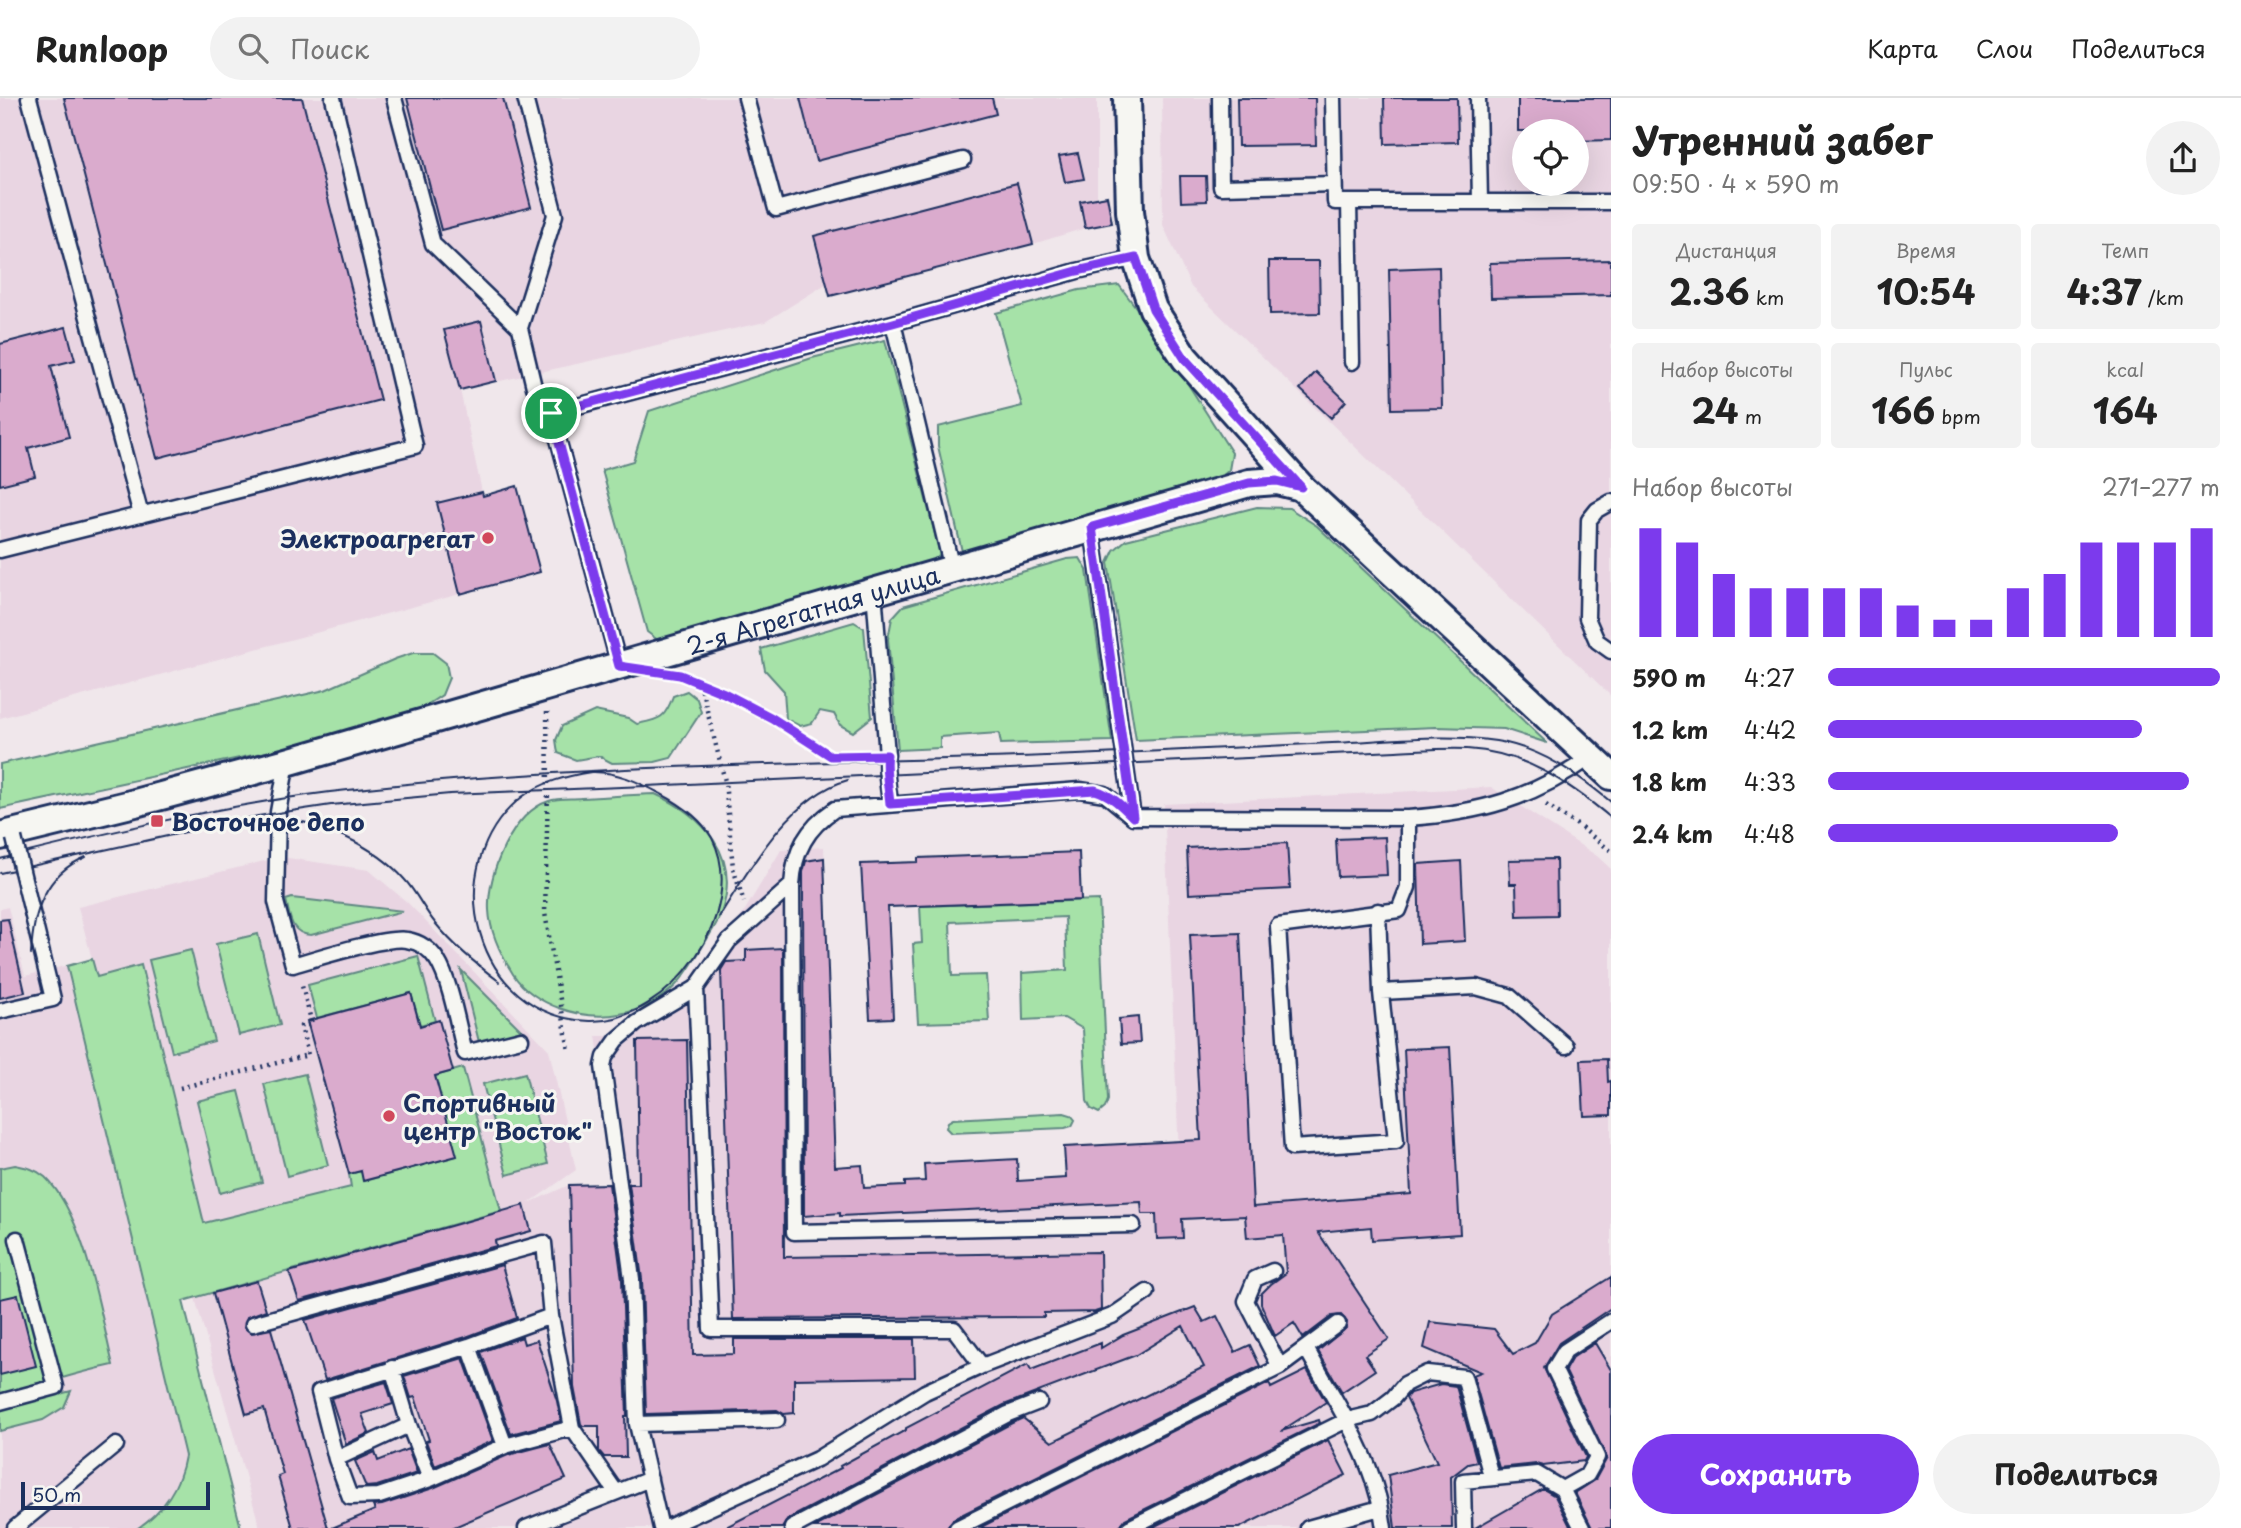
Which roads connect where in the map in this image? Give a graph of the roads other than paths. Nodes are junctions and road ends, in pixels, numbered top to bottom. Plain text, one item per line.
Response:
1 (29, 98) edge
2 (333, 98) edge
3 (394, 98) edge
4 (525, 98) edge
5 (746, 98) edge
6 (1127, 98) edge
7 (1220, 98) edge
8 (1333, 98) edge
9 (1478, 98) edge
10 (963, 160) dead end
11 (1334, 184) junction
12 (1480, 201) junction
13 (1349, 202) junction
14 (1611, 202) edge
15 (1136, 258) junction
16 (893, 323) junction
17 (520, 328) junction
18 (1352, 362) dead end
19 (551, 413) junction
20 (1301, 487) junction
21 (1611, 502) edge
22 (141, 515) junction
23 (1092, 527) junction
24 (0, 551) edge
25 (952, 569) junction
26 (874, 591) junction
27 (1611, 651) edge
28 (619, 666) junction
29 (1591, 757) junction
30 (287, 762) junction
31 (1611, 776) edge
32 (890, 804) junction
33 (1133, 817) junction
34 (1408, 818) junction
35 (9, 835) edge
36 (792, 886) junction
37 (1378, 911) junction
38 (696, 988) junction
39 (1381, 992) junction
40 (0, 1011) edge
41 (522, 1039) dead end
42 (1566, 1046) dead end
43 (1133, 1225) dead end
44 (17, 1239) dead end
45 (1273, 1271) dead end
46 (1147, 1292) dead end
47 (551, 1317) junction
48 (1611, 1322) edge
49 (253, 1324) dead end
50 (1338, 1324) dead end
51 (469, 1346) junction
52 (1306, 1348) junction
53 (982, 1366) junction
54 (1280, 1367) junction
55 (392, 1368) junction
56 (0, 1402) edge
57 (1040, 1402) dead end
58 (777, 1420) dead end
59 (1347, 1420) junction
60 (637, 1424) junction
61 (409, 1425) junction
62 (572, 1428) junction
63 (116, 1444) dead end
64 (505, 1446) junction
65 (336, 1459) junction
66 (1491, 1476) junction
67 (430, 1479) junction
68 (650, 1479) junction
69 (1562, 1489) junction
70 (615, 1492) junction
71 (1380, 1508) junction
72 (15, 1528) edge
73 (526, 1528) edge
74 (664, 1528) edge
75 (792, 1528) edge
76 (957, 1528) edge
77 (1129, 1528) edge
78 (1308, 1528) edge
79 (1384, 1528) edge
80 (1464, 1528) edge
81 (1582, 1528) edge

1 - 22 lane
2 - 22 lane
3 - 17 lane
4 - 17 lane
5 - 10 lane
6 - 15 street
7 - 11 lane
8 - 11 lane
9 - 12 lane
11 - 13 lane
12 - 13 lane
12 - 14 lane
13 - 18 lane
15 - 16 lane
15 - 20 street
16 - 19 lane
16 - 25 lane
17 - 19 lane
19 - 28 lane
20 - 23 street, 2-я Агрегатная улица
20 - 29 street
21 - 27 lane
22 - 24 lane
23 - 25 street, 2-я Агрегатная улица
23 - 33 lane
25 - 26 street, 2-я Агрегатная улица
26 - 28 street, 2-я Агрегатная улица
26 - 32 lane
28 - 30 street, 2-я Агрегатная улица
29 - 31 street
29 - 34 lane
30 - 35 street, 2-я Агрегатная улица
30 - 41 lane
32 - 33 lane
32 - 36 lane
33 - 34 lane
34 - 37 lane
35 - 40 lane, bridge
36 - 38 lane
36 - 43 lane
37 - 39 lane
37 - 39 lane
38 - 53 lane
38 - 60 lane
39 - 42 lane
44 - 56 lane
45 - 54 lane
46 - 53 lane
47 - 49 lane
47 - 51 lane
47 - 62 lane
48 - 69 lane
50 - 52 lane
51 - 55 lane
51 - 64 lane
52 - 54 lane
52 - 59 lane
53 - 74 lane
54 - 76 lane
55 - 61 lane
55 - 65 lane
57 - 75 lane
58 - 60 lane
59 - 66 lane
59 - 71 lane
59 - 77 lane
60 - 68 lane
61 - 65 lane
61 - 67 lane
62 - 64 lane
62 - 70 lane
63 - 72 lane
64 - 67 lane
65 - 67 lane
66 - 69 lane
66 - 80 lane
68 - 70 lane
68 - 74 lane
69 - 81 lane
70 - 73 lane
71 - 78 lane
71 - 79 lane

